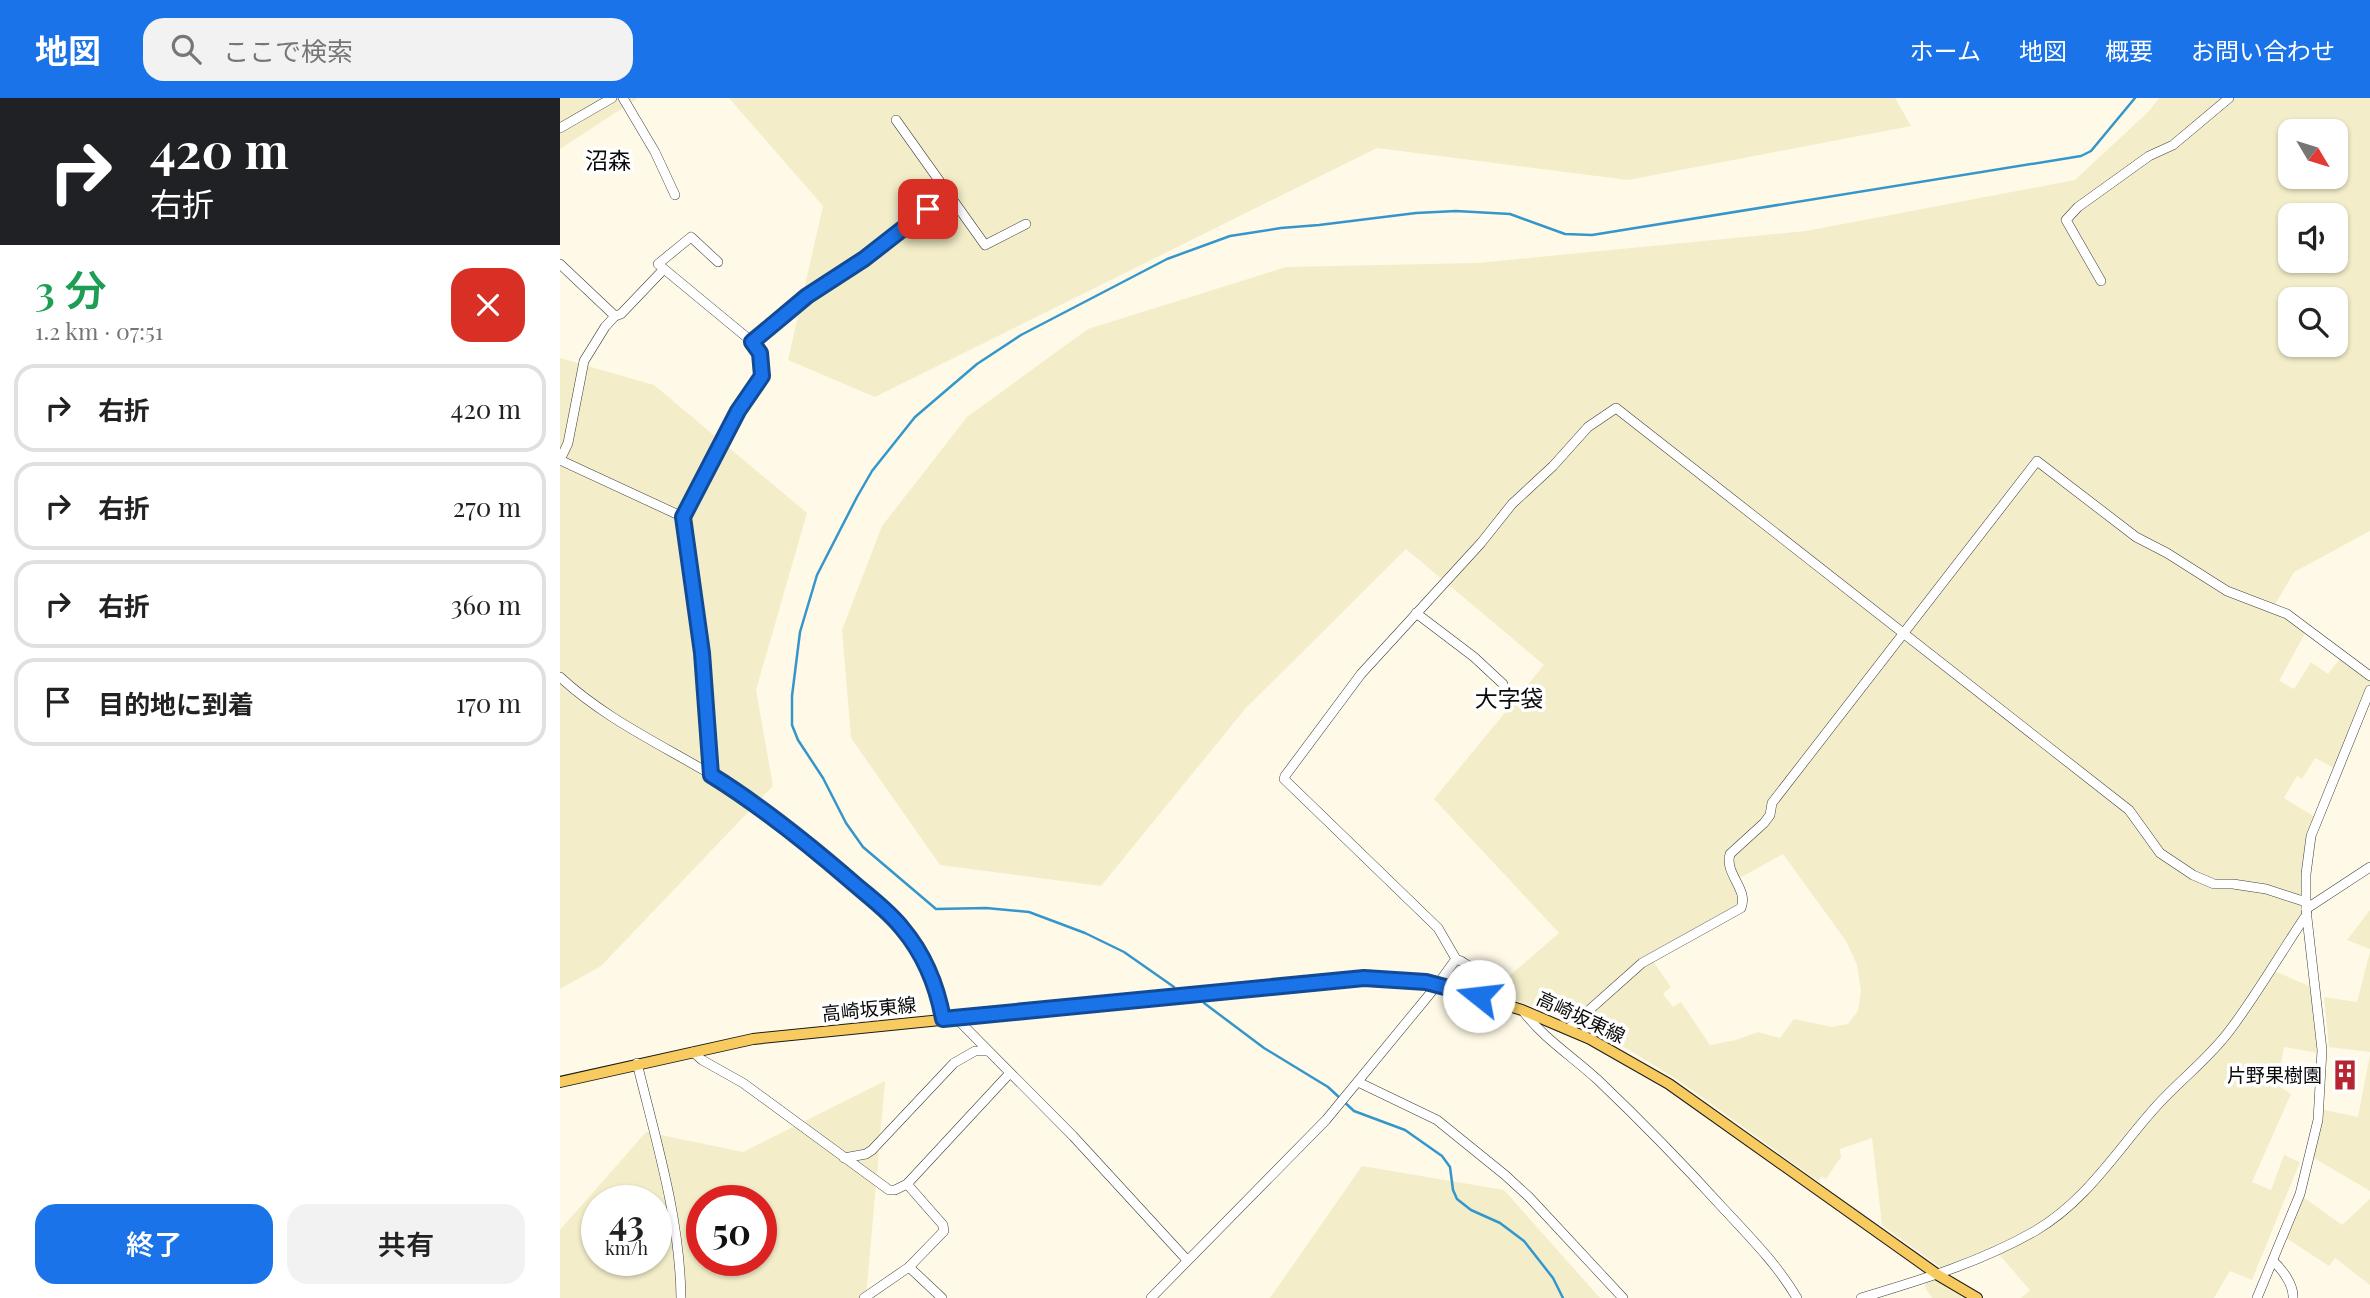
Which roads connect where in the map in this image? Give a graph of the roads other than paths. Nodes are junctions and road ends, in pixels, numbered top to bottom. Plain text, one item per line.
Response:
1 (612, 98) edge
2 (623, 98) edge
3 (2229, 98) edge
4 (897, 120) dead end
5 (560, 128) edge
6 (949, 192) junction
7 (675, 195) dead end
8 (1026, 224) dead end
9 (718, 262) dead end
10 (560, 264) edge
11 (663, 270) junction
12 (2101, 281) dead end
13 (615, 316) junction
14 (752, 342) junction
15 (560, 460) edge
16 (683, 517) junction
17 (1416, 613) junction
18 (1903, 633) junction
19 (2370, 676) edge
20 (560, 677) edge
21 (1503, 684) dead end
22 (2370, 691) edge
23 (711, 775) junction
24 (2370, 867) edge
25 (2306, 908) junction
26 (1456, 958) junction
27 (1438, 984) junction
28 (1492, 1000) junction
29 (1522, 1010) junction
30 (956, 1018) junction
31 (943, 1019) junction
32 (1569, 1028) junction
33 (987, 1051) junction
34 (693, 1052) junction
35 (637, 1063) junction
36 (1010, 1073) junction
37 (560, 1082) edge
38 (1358, 1082) junction
39 (844, 1158) junction
40 (907, 1184) junction
41 (1187, 1260) junction
42 (2273, 1261) junction
43 (909, 1267) junction
44 (1938, 1275) junction
45 (681, 1298) edge
46 (864, 1298) edge
47 (942, 1298) edge
48 (1151, 1298) edge
49 (1623, 1298) edge
50 (1797, 1298) edge
51 (1861, 1298) edge
52 (1978, 1298) edge
53 (2258, 1298) edge
54 (2293, 1298) edge

1 - 5 street
2 - 7 street
3 - 12 street
4 - 6 street
6 - 8 street
6 - 14 street
9 - 11 street
10 - 13 street
11 - 13 street
11 - 14 street
13 - 15 street
14 - 16 street
15 - 16 street
16 - 23 street
17 - 18 street
17 - 21 street
17 - 26 street
18 - 19 street
18 - 25 street
18 - 32 street
20 - 23 street
22 - 25 street
23 - 31 street
24 - 25 street
25 - 42 street
25 - 44 street
26 - 27 street
26 - 28 street
27 - 28 main road, 高崎坂東線
27 - 30 main road, 高崎坂東線
27 - 38 street
28 - 29 main road, 高崎坂東線
29 - 32 main road, 高崎坂東線
29 - 50 street
30 - 31 main road, 高崎坂東線
30 - 33 street
31 - 34 main road, 高崎坂東線
32 - 44 main road, 高崎坂東線
33 - 36 street
33 - 39 street
34 - 35 main road, 高崎坂東線
34 - 39 street
35 - 37 main road, 高崎坂東線
35 - 45 street
36 - 40 street
36 - 41 street
38 - 41 street
38 - 49 street
39 - 40 street
40 - 43 street
41 - 48 street
42 - 53 street
42 - 54 street
43 - 46 street
43 - 47 street
44 - 51 street
44 - 52 main road, 高崎坂東線

